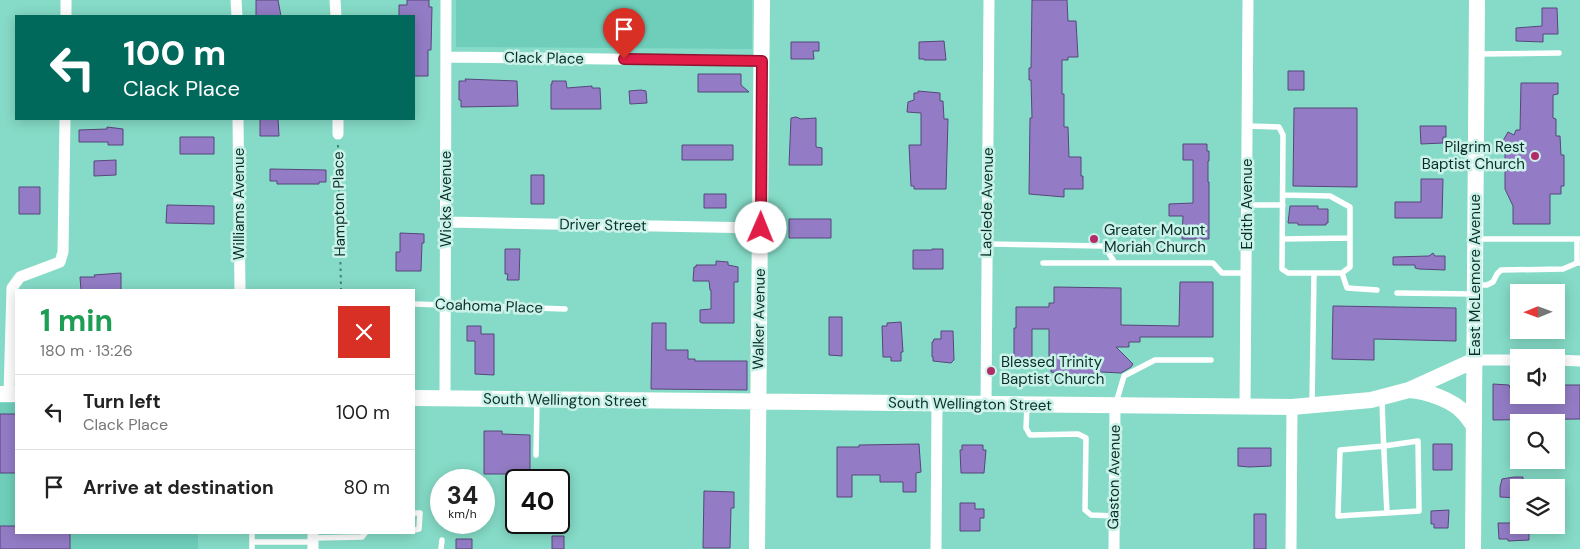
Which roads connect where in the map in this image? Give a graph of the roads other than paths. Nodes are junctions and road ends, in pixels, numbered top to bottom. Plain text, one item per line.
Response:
1 (66, 0) edge
2 (236, 0) edge
3 (335, 0) edge
4 (446, 0) edge
5 (762, 0) edge
6 (989, 0) edge
7 (1248, 0) edge
8 (1477, 0) edge
9 (66, 15) edge
10 (237, 15) edge
11 (336, 15) edge
12 (1559, 53) dead end
13 (1476, 54) junction
14 (446, 57) junction
15 (762, 61) junction
16 (65, 120) edge
17 (238, 120) edge
18 (338, 120) edge
19 (1247, 126) junction
20 (338, 134) road end
21 (1283, 195) junction
22 (1247, 205) junction
23 (1283, 205) junction
24 (446, 222) junction
25 (761, 228) junction
26 (1350, 238) junction
27 (1475, 238) junction
28 (1283, 239) junction
29 (1579, 239) edge
30 (986, 244) junction
31 (1044, 263) dead end
32 (1115, 263) junction
33 (1578, 263) edge
34 (1246, 273) junction
35 (1314, 273) junction
36 (1342, 273) junction
37 (240, 289) edge
38 (1377, 290) dead end
39 (1475, 290) junction
40 (1397, 294) dead end
41 (415, 304) edge
42 (446, 305) junction
43 (564, 309) dead end
44 (1211, 360) dead end
45 (1475, 360) junction
46 (1510, 360) edge
47 (1565, 360) edge
48 (1580, 361) edge
49 (1409, 390) junction
50 (8, 394) edge
51 (1382, 397) junction
52 (415, 398) edge
53 (444, 399) junction
54 (538, 400) junction
55 (758, 401) junction
56 (937, 403) junction
57 (986, 404) junction
58 (1027, 404) junction
59 (1115, 405) junction
60 (1312, 405) junction
61 (1245, 407) junction
62 (1292, 407) junction
63 (1474, 426) junction
64 (1384, 446) junction
65 (536, 455) dead end
66 (417, 513) edge
67 (1387, 513) junction
68 (1114, 516) junction
69 (417, 530) edge
70 (364, 534) edge
71 (343, 535) edge
72 (313, 540) edge
73 (442, 540) dead end
74 (252, 546) edge
75 (441, 549) edge
76 (757, 549) edge
77 (936, 549) edge
78 (1114, 549) edge
79 (1291, 549) edge
80 (1473, 549) edge

1 - 9 street
2 - 10 street
3 - 11 street
4 - 14 street, Wicks Avenue
5 - 15 street, Walker Avenue
6 - 30 street, Laclede Avenue
7 - 19 street, Edith Avenue
8 - 13 street, East McLemore Avenue
12 - 13 lane
13 - 27 street, East McLemore Avenue
14 - 15 street, Clack Place
14 - 24 street, Wicks Avenue
15 - 25 street, Walker Avenue
16 - 50 street
17 - 37 street, Williams Avenue
18 - 20 street, Hampton Place
19 - 21 lane
19 - 22 street, Edith Avenue
21 - 23 lane
21 - 26 lane
22 - 23 lane
22 - 34 street, Edith Avenue
23 - 28 lane
24 - 25 street, Driver Street
24 - 42 street, Wicks Avenue
25 - 55 street, Walker Avenue
26 - 28 lane
26 - 36 lane
27 - 29 lane
27 - 39 street, East McLemore Avenue
28 - 35 lane
29 - 33 lane
30 - 32 lane
30 - 57 street, Laclede Avenue
31 - 32 lane
32 - 34 lane
33 - 39 lane
34 - 61 street, Edith Avenue
35 - 36 lane
35 - 60 lane
36 - 38 lane
39 - 40 lane
39 - 45 street, East McLemore Avenue
41 - 42 lane, Coahoma Place
42 - 43 lane, Coahoma Place
42 - 53 street, Wicks Avenue
44 - 59 lane
45 - 46 street, South Wellington Street
45 - 49 street, South Wellington Street
45 - 63 street, East McLemore Avenue
47 - 48 street
49 - 51 street, South Wellington Street
49 - 63 street
51 - 60 street, South Wellington Street
51 - 64 lane
52 - 53 street, South Wellington Street
53 - 54 street, South Wellington Street
54 - 55 street, South Wellington Street
54 - 65 lane
55 - 56 street, South Wellington Street
55 - 76 street, Walker Avenue
56 - 57 street, South Wellington Street
56 - 77 street
57 - 58 street, South Wellington Street
58 - 59 street, South Wellington Street
58 - 68 lane
59 - 61 street, South Wellington Street
59 - 68 street, Gaston Avenue
60 - 62 street, South Wellington Street
61 - 62 street, South Wellington Street
62 - 79 street
63 - 80 street, East McLemore Avenue
64 - 67 lane
64 - 67 lane
64 - 67 lane
66 - 69 lane
68 - 78 street, Gaston Avenue
70 - 71 lane
71 - 72 lane
72 - 74 lane
73 - 75 lane

